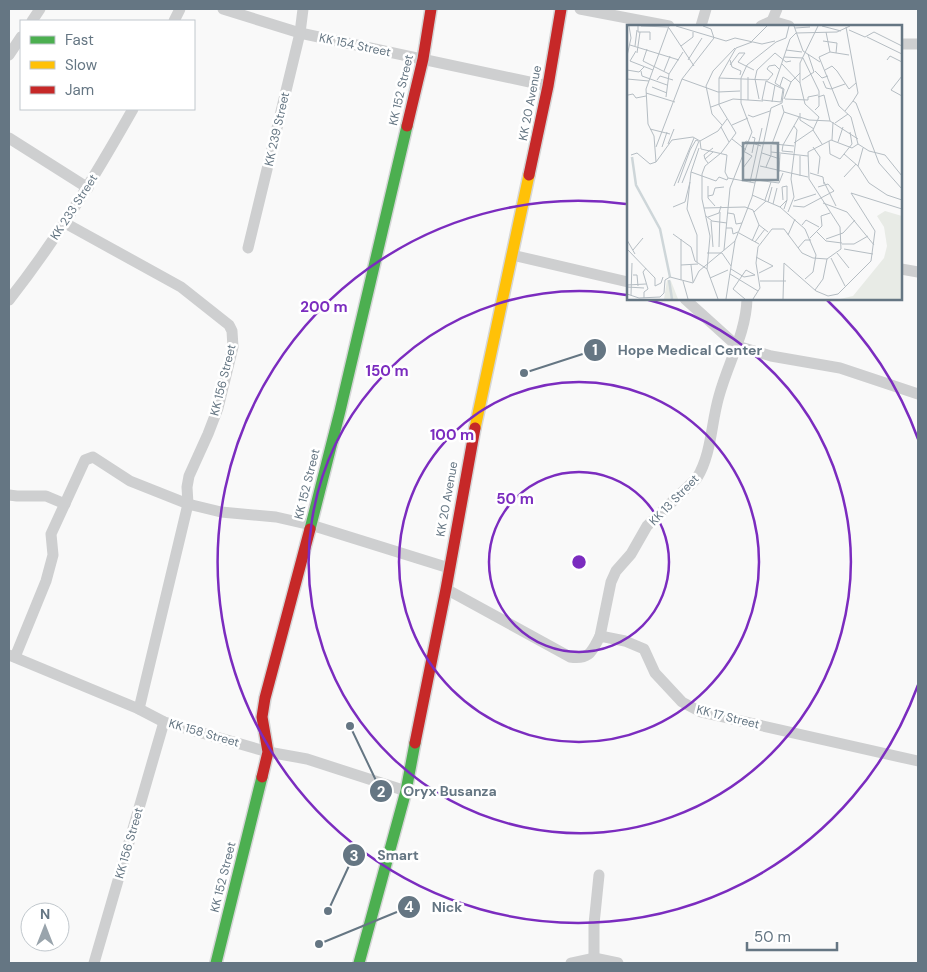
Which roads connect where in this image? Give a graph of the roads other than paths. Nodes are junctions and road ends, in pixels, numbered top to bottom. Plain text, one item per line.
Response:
1 (40, 9) edge
2 (223, 9) edge
3 (303, 9) edge
4 (430, 9) edge
5 (560, 9) edge
6 (580, 9) edge
7 (706, 9) edge
8 (777, 9) edge
9 (33, 20) edge
10 (772, 21) junction
11 (664, 25) edge
12 (701, 25) edge
13 (763, 25) edge
14 (786, 25) edge
15 (300, 33) junction
16 (20, 38) edge
17 (902, 44) edge
18 (918, 44) edge
19 (9, 55) edge
20 (423, 60) junction
21 (548, 86) junction
22 (132, 110) edge
23 (9, 138) edge
24 (88, 188) junction
25 (64, 223) junction
26 (248, 248) dead end
27 (512, 255) junction
28 (902, 269) edge
29 (918, 272) edge
30 (627, 282) edge
31 (9, 300) edge
32 (686, 300) edge
33 (746, 300) edge
34 (737, 346) junction
35 (918, 394) edge
36 (9, 495) edge
37 (65, 504) junction
38 (188, 504) junction
39 (311, 525) junction
40 (449, 568) junction
41 (446, 589) junction
42 (600, 636) junction
43 (12, 656) edge
44 (139, 709) junction
45 (164, 722) junction
46 (268, 752) junction
47 (918, 761) edge
48 (406, 791) junction
49 (599, 875) dead end
50 (594, 958) junction
51 (94, 963) edge
52 (216, 963) edge
53 (359, 963) edge
54 (571, 963) edge
55 (618, 963) edge

1 - 9 street
2 - 15 street, KK 154 Street
3 - 15 street, KK 239 Street
4 - 20 street, KK 152 Street
5 - 21 street, KK 20 Avenue
6 - 11 street
7 - 12 street
8 - 10 street
10 - 13 street
10 - 14 street
15 - 20 street, KK 154 Street
15 - 26 street, KK 239 Street
16 - 19 street
17 - 18 street
20 - 21 street, KK 154 Street
20 - 39 street, KK 152 Street
21 - 27 street, KK 20 Avenue
22 - 24 street, KK 233 Street
23 - 24 street
24 - 25 street, KK 233 Street
25 - 31 street, KK 233 Street
25 - 38 street, KK 156 Street
27 - 30 street
27 - 40 street, KK 20 Avenue
28 - 29 street
32 - 34 street
33 - 34 street, KK 13 Street
34 - 35 street
34 - 42 street, KK 13 Street
36 - 37 street
37 - 38 street
37 - 43 street
38 - 39 street
38 - 44 street, KK 156 Street
39 - 40 street
39 - 46 street, KK 152 Street
40 - 41 street, KK 20 Avenue
41 - 42 street
41 - 48 street, KK 20 Avenue
42 - 47 street, KK 17 Street
43 - 44 street, KK 158 Street
44 - 45 street, KK 158 Street
45 - 46 street, KK 158 Street
45 - 51 street, KK 156 Street
46 - 48 street, KK 158 Street
46 - 52 street, KK 152 Street
48 - 53 street, KK 20 Avenue
49 - 50 street
50 - 54 street
50 - 55 street

